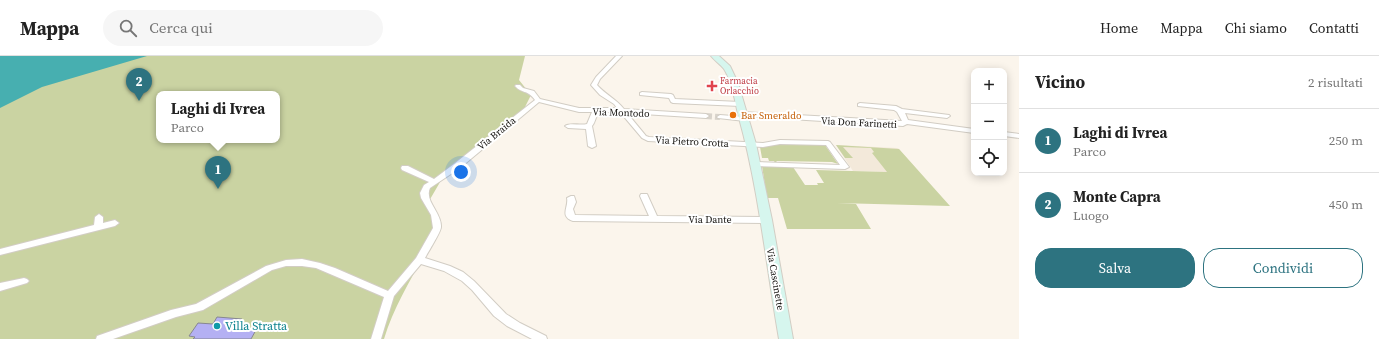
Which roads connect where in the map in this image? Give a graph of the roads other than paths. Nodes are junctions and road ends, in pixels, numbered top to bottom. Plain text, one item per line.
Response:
1 (619, 56) edge
2 (715, 56) edge
3 (518, 86) dead end
4 (642, 94) dead end
5 (538, 100) junction
6 (740, 104) junction
7 (860, 105) dead end
8 (598, 110) junction
9 (622, 111) junction
10 (900, 111) junction
11 (706, 116) tunnel mouth
12 (744, 116) junction
13 (947, 116) dead end
14 (720, 117) tunnel mouth
15 (906, 122) junction
16 (568, 126) dead end
17 (589, 126) junction
18 (971, 131) edge
19 (1007, 134) edge
20 (1019, 136) edge
21 (751, 144) junction
22 (592, 146) dead end
23 (754, 164) junction
24 (405, 168) dead end
25 (434, 182) junction
26 (644, 196) dead end
27 (571, 198) dead end
28 (99, 217) dead end
29 (654, 219) junction
30 (766, 220) junction
31 (115, 223) dead end
32 (98, 227) junction
33 (0, 252) edge
34 (419, 260) junction
35 (24, 281) dead end
36 (0, 287) edge
37 (390, 295) junction
38 (101, 339) edge
39 (376, 339) edge
40 (542, 339) edge
41 (786, 339) edge

1 - 9 street, Via Pietro Crotta
2 - 6 street
3 - 5 street, Via Montodo
4 - 6 street
5 - 8 street, Via Montodo
5 - 25 street, Via Braida
6 - 12 street
7 - 10 street
8 - 9 street, Via Montodo
8 - 17 street
9 - 11 street, Via Montodo
9 - 21 street, Via Pietro Crotta
10 - 13 street
10 - 15 street
12 - 14 street
12 - 15 street, Via Don Farinetti
12 - 21 street
15 - 18 street, Via Don Farinetti
16 - 17 street
17 - 22 street
19 - 20 street
21 - 23 street
21 - 23 street, Via Pietro Crotta
23 - 30 street
24 - 25 street
25 - 34 street
26 - 29 street
27 - 29 street, Via Dante
28 - 32 street
29 - 30 street, Via Dante
30 - 41 street, Via Cascinette
31 - 32 street
32 - 33 street
34 - 37 street
34 - 40 street
35 - 36 street
37 - 38 street
37 - 39 street

